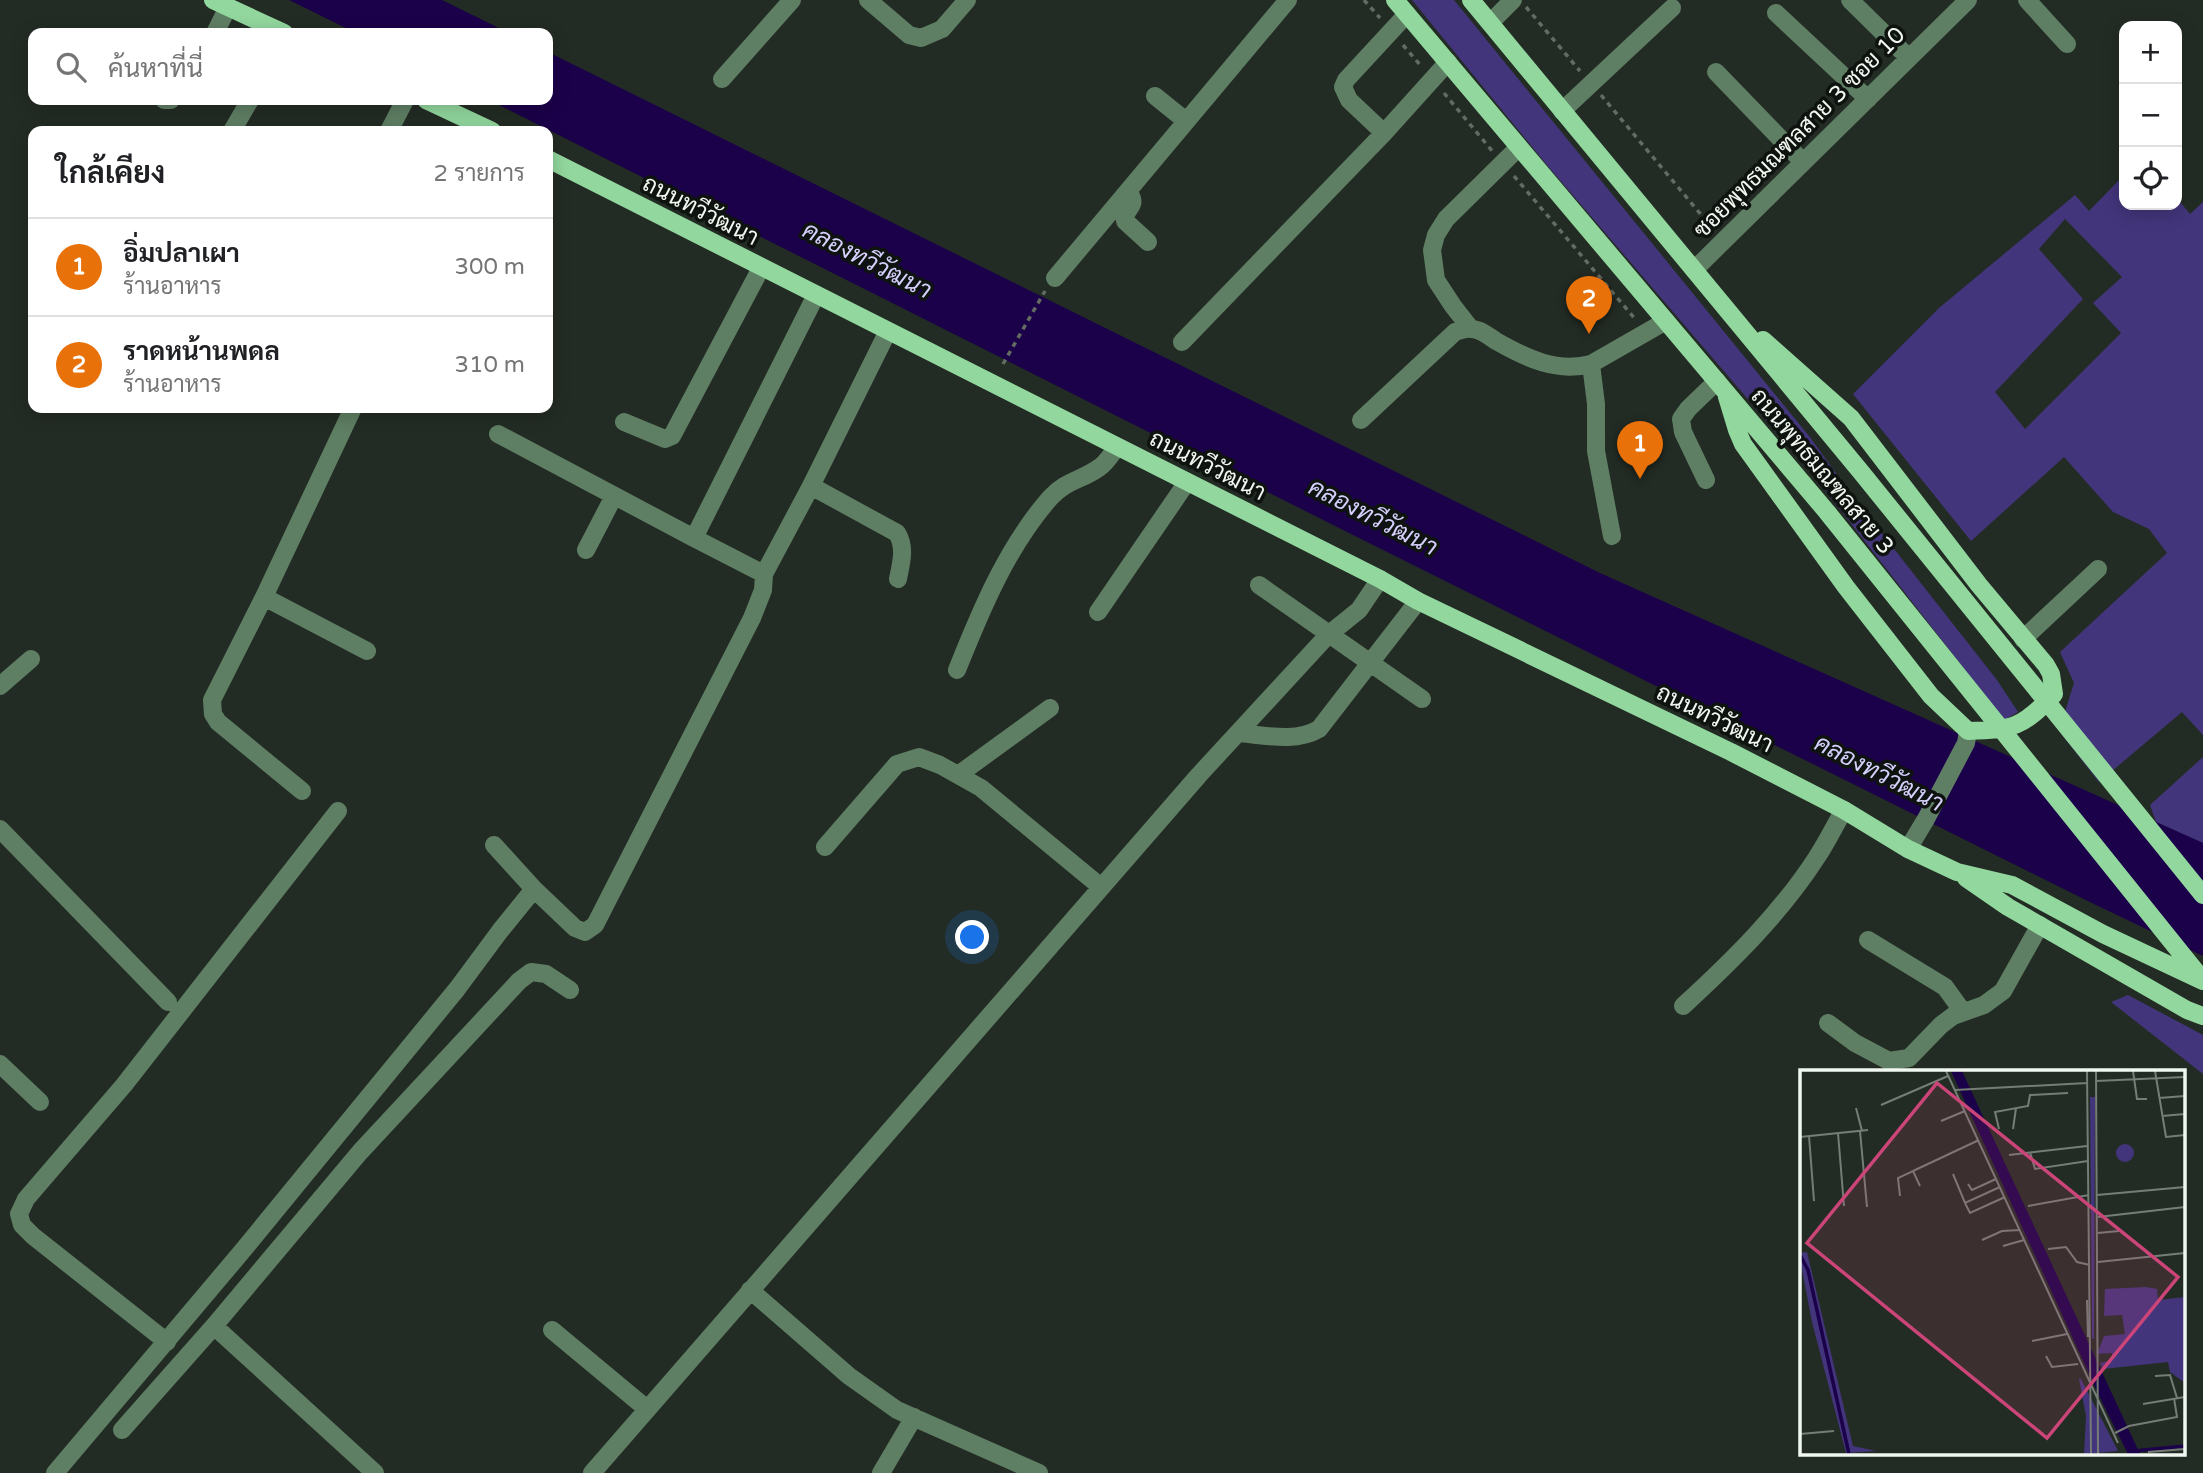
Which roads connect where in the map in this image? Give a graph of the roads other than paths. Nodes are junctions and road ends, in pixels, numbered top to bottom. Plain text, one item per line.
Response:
1 (792, 0) edge
2 (869, 0) edge
3 (967, 0) edge
4 (1288, 0) edge
5 (1471, 0) edge
6 (1513, 0) edge
7 (1850, 0) edge
8 (1968, 0) edge
9 (2027, 0) edge
10 (220, 4) edge
11 (1401, 7) edge
12 (1672, 8) dead end
13 (1776, 13) dead end
14 (1490, 23) junction
15 (216, 28) edge
16 (271, 28) edge
17 (2067, 44) dead end
18 (1909, 58) junction
19 (1448, 62) junction
20 (1716, 72) dead end
21 (722, 79) dead end
22 (1155, 96) dead end
23 (1868, 99) junction
24 (247, 105) edge
25 (403, 105) edge
26 (437, 105) edge
27 (1562, 111) junction
28 (1186, 121) junction
29 (235, 126) edge
30 (392, 126) edge
31 (481, 126) edge
32 (1384, 134) junction
33 (1519, 147) junction
34 (553, 162) edge
35 (1803, 163) junction
36 (1128, 191) junction
37 (1148, 242) dead end
38 (761, 268) junction
39 (1694, 270) junction
40 (1051, 283) road end
41 (816, 295) junction
42 (1719, 300) junction
43 (1665, 321) junction
44 (1471, 329) junction
45 (888, 331) junction
46 (1182, 342) dead end
47 (1591, 364) junction
48 (1721, 387) junction
49 (352, 413) edge
50 (1361, 421) dead end
51 (624, 422) dead end
52 (498, 434) dead end
53 (1117, 447) junction
54 (1706, 480) dead end
55 (1187, 482) junction
56 (811, 486) junction
57 (614, 496) junction
58 (1612, 536) dead end
59 (694, 538) junction
60 (586, 550) dead end
61 (2098, 569) dead end
62 (764, 574) junction
63 (898, 579) dead end
64 (1380, 579) junction
65 (1259, 585) dead end
66 (264, 597) junction
67 (1418, 601) junction
68 (1098, 612) dead end
69 (1328, 635) junction
70 (2023, 639) junction
71 (367, 651) dead end
72 (31, 659) dead end
73 (1370, 663) junction
74 (957, 670) dead end
75 (0, 686) edge
76 (1422, 699) dead end
77 (1050, 708) dead end
78 (1238, 733) junction
79 (1967, 737) junction
80 (958, 775) junction
81 (302, 791) dead end
82 (1843, 810) junction
83 (338, 811) dead end
84 (0, 829) edge
85 (494, 845) dead end
86 (825, 847) dead end
87 (1908, 849) junction
88 (1957, 872) junction
89 (1101, 887) junction
90 (534, 889) junction
91 (2203, 895) edge
92 (2040, 925) junction
93 (1868, 940) dead end
94 (2203, 981) edge
95 (570, 990) dead end
96 (168, 1002) dead end
97 (1683, 1006) dead end
98 (1963, 1012) junction
99 (2203, 1016) edge
100 (1828, 1023) dead end
101 (0, 1064) edge
102 (40, 1102) dead end
103 (750, 1290) junction
104 (214, 1326) junction
105 (552, 1330) dead end
106 (167, 1342) junction
107 (647, 1409) junction
108 (914, 1417) junction
109 (122, 1430) dead end
110 (55, 1473) edge
111 (375, 1473) edge
112 (592, 1473) edge
113 (881, 1473) edge
114 (1039, 1473) edge

1 - 21 street
2 - 3 street
4 - 28 street
5 - 14 main road, ถนนพุทธมณฑลสาย 3
6 - 14 street
7 - 18 street
8 - 18 street, ซอยพุทธมณฑลสาย 3 ซอย 10
9 - 17 street
10 - 15 street
10 - 16 main road
11 - 19 main road, ถนนพุทธมณฑลสาย 3
11 - 32 street
12 - 27 street
13 - 23 street
14 - 27 main road, ถนนพุทธมณฑลสาย 3
18 - 23 street, ซอยพุทธมณฑลสาย 3 ซอย 10
19 - 32 street
19 - 33 main road, ถนนพุทธมณฑลสาย 3
20 - 35 street
22 - 28 street
23 - 35 street, ซอยพุทธมณฑลสาย 3 ซอย 10
24 - 29 street
25 - 30 street
26 - 31 main road
27 - 39 main road, ถนนพุทธมณฑลสาย 3
28 - 36 street
32 - 46 street
33 - 43 main road, ถนนพุทธมณฑลสาย 3
33 - 44 street
34 - 38 main road, ถนนทวีวัฒนา
35 - 39 street, ซอยพุทธมณฑลสาย 3 ซอย 10
36 - 37 street
36 - 40 street
38 - 41 main road, ถนนทวีวัฒนา
38 - 51 street
39 - 42 main road, ถนนพุทธมณฑลสาย 3
41 - 45 main road, ถนนทวีวัฒนา
41 - 59 street
42 - 70 main road
42 - 91 main road, ถนนพุทธมณฑลสาย 3
43 - 47 street
43 - 48 main road, ถนนพุทธมณฑลสาย 3
44 - 47 street
44 - 50 street
45 - 53 main road, ถนนทวีวัฒนา
45 - 56 street
47 - 58 street
48 - 54 street
48 - 79 main road
48 - 94 main road, ถนนพุทธมณฑลสาย 3
49 - 66 street
52 - 57 street
53 - 55 main road, ถนนทวีวัฒนา
53 - 74 street
55 - 64 main road, ถนนทวีวัฒนา
55 - 68 street
56 - 62 street
56 - 63 street
57 - 59 street
57 - 60 street
59 - 62 street
61 - 70 street
62 - 90 street
64 - 67 main road, ถนนทวีวัฒนา
64 - 69 street
65 - 69 street
66 - 71 street
66 - 81 street
67 - 73 street
67 - 82 main road, ถนนทวีวัฒนา
69 - 73 street
69 - 78 street
70 - 79 main road
72 - 75 street
73 - 76 street
73 - 78 street
77 - 80 street
78 - 89 street
79 - 87 street
80 - 86 street
80 - 89 street
82 - 87 main road, ถนนทวีวัฒนา
82 - 97 street
83 - 106 street
84 - 96 street
85 - 90 street
87 - 88 main road, ถนนทวีวัฒนา
88 - 92 main road, ถนนทวีวัฒนา
88 - 94 main road, ถนนทวีวัฒนา
89 - 103 street
90 - 106 street
92 - 98 street
92 - 99 main road, ถนนทวีวัฒนา
93 - 98 street
95 - 104 street
98 - 100 street
101 - 102 street
103 - 107 street
103 - 108 street
104 - 109 street
104 - 111 street
105 - 107 street
106 - 110 street
107 - 112 street
108 - 113 street
108 - 114 street

